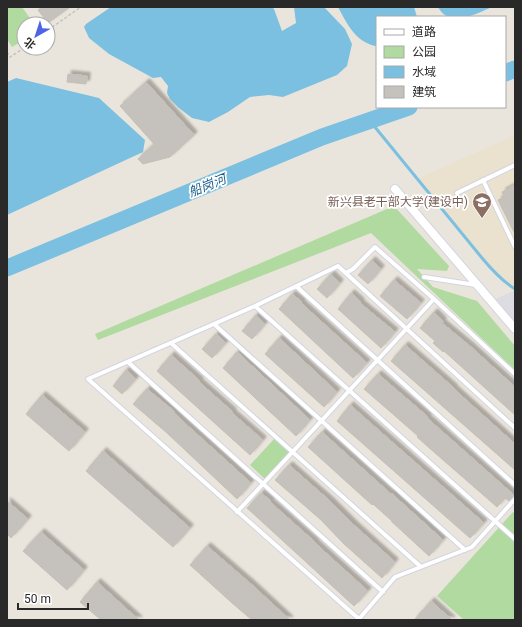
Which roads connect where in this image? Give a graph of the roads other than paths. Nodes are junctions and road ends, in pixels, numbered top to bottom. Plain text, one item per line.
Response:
1 (515, 165) edge
2 (483, 180) junction
3 (395, 189) dead end
4 (457, 193) dead end
5 (515, 247) edge
6 (346, 273) junction
7 (424, 277) dead end
8 (477, 285) junction
9 (296, 286) junction
10 (434, 299) junction
11 (255, 306) junction
12 (214, 324) junction
13 (514, 325) edge
14 (406, 328) junction
15 (171, 343) junction
16 (378, 360) junction
17 (128, 362) junction
18 (515, 374) edge
19 (349, 391) junction
20 (321, 421) junction
21 (515, 428) edge
22 (292, 452) junction
23 (263, 484) junction
24 (515, 485) edge
25 (515, 499) edge
26 (237, 512) junction
27 (495, 522) junction
28 (515, 539) edge
29 (465, 550) junction
30 (421, 568) junction
31 (383, 592) junction

1 - 2 lane
2 - 4 lane
2 - 5 lane
3 - 8 street
6 - 9 lane
6 - 10 lane
6 - 14 lane
7 - 8 lane
8 - 13 street
9 - 11 lane
9 - 16 lane
10 - 14 lane
10 - 18 lane
11 - 12 lane
11 - 19 lane
12 - 15 lane
12 - 20 lane
14 - 16 lane
14 - 21 lane
15 - 17 lane
15 - 22 lane
16 - 19 lane
16 - 24 lane
17 - 23 lane
17 - 26 lane
19 - 20 lane
19 - 27 lane
20 - 22 lane
20 - 29 lane
22 - 23 lane
22 - 30 lane
23 - 26 lane
23 - 31 lane
25 - 27 lane
26 - 31 lane
27 - 28 lane
27 - 29 lane
29 - 30 lane
30 - 31 lane

